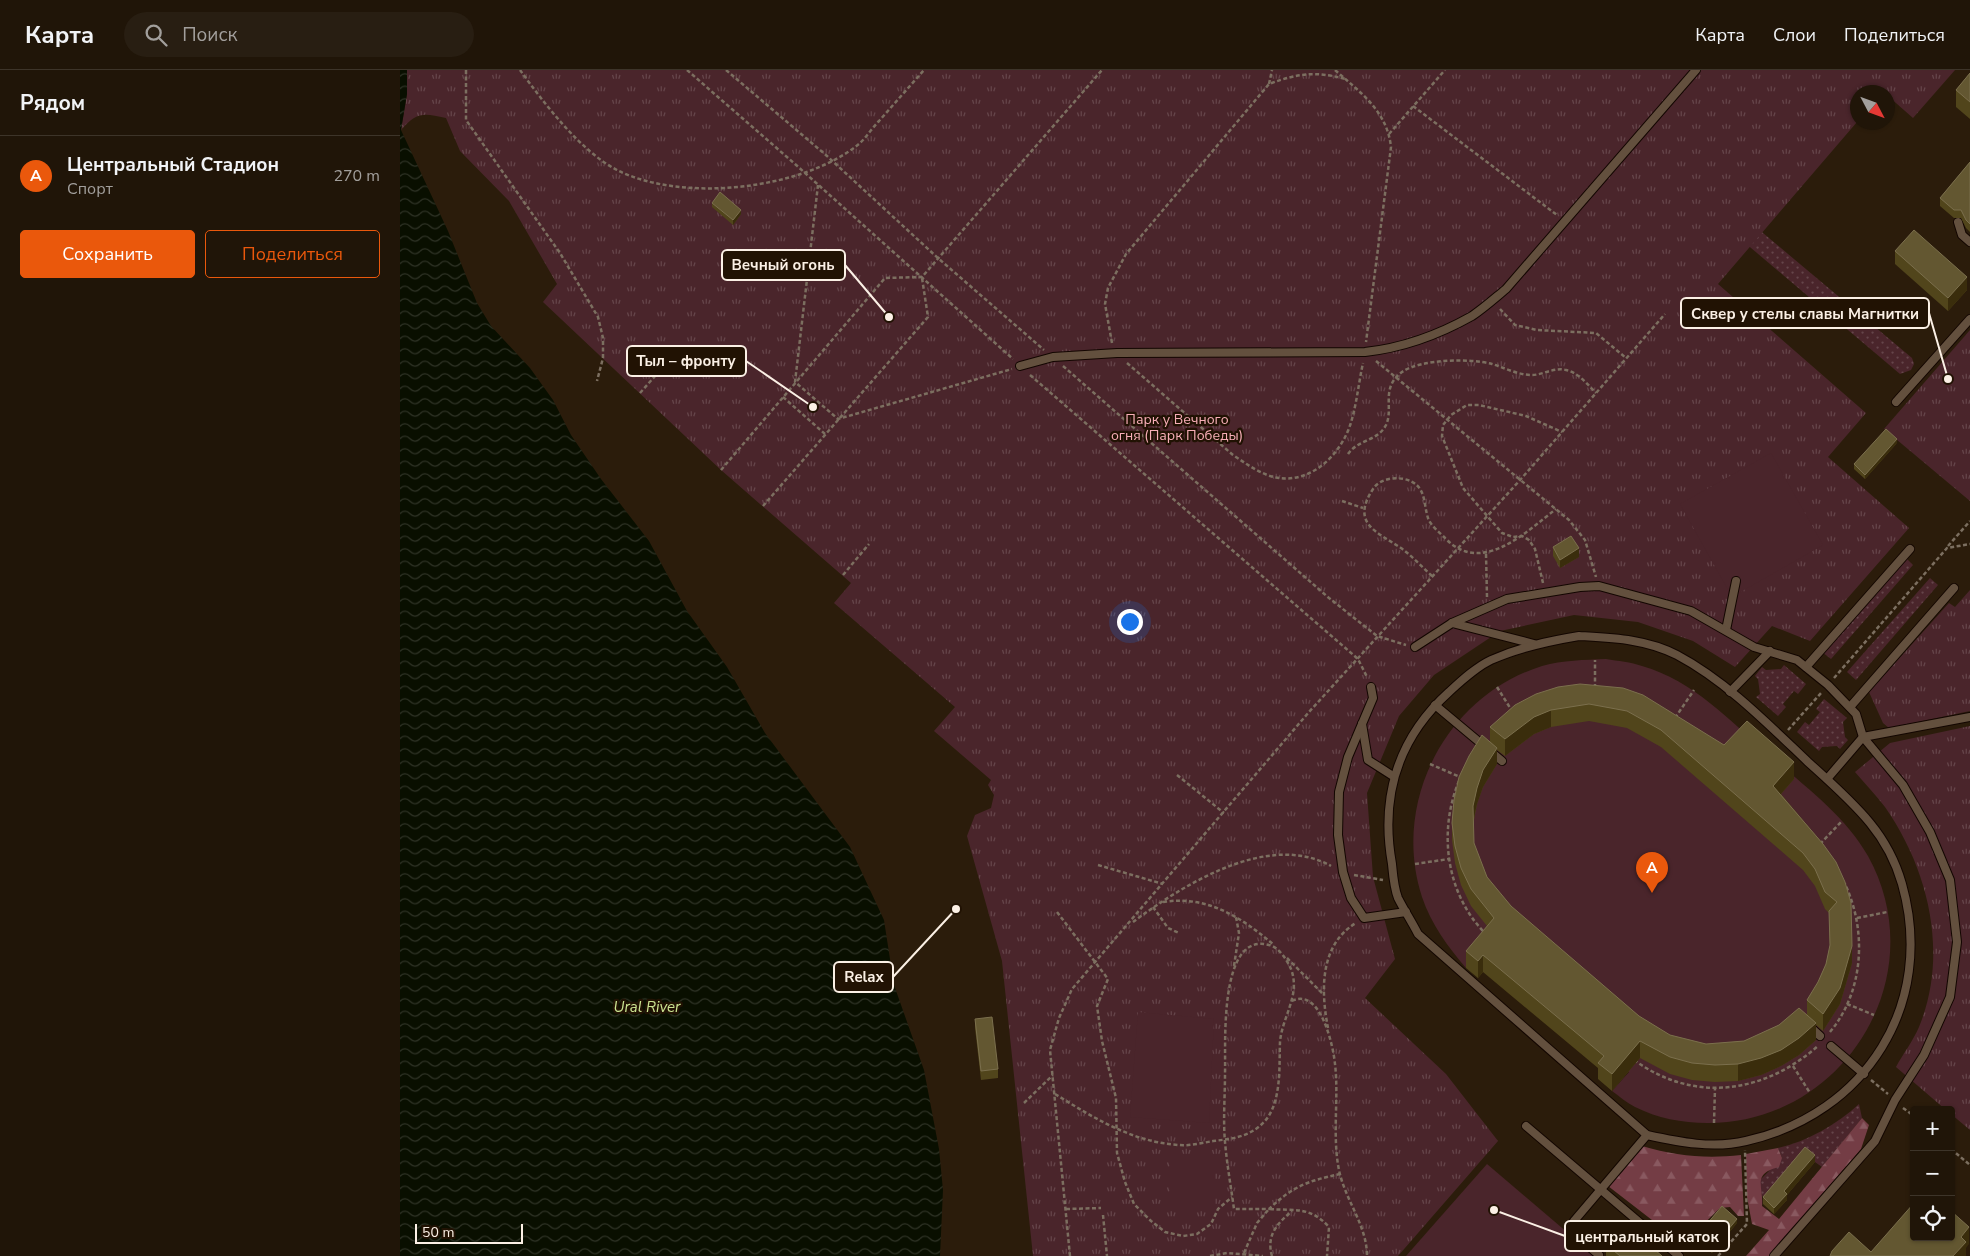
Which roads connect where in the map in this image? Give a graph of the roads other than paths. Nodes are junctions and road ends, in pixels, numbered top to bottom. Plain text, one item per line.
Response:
1 (1696, 70) edge
2 (1958, 222) dead end
3 (1970, 242) edge
4 (1970, 319) edge
5 (1020, 366) road end
6 (1896, 402) dead end
7 (1910, 549) dead end
8 (1736, 581) dead end
9 (1954, 588) dead end
10 (1452, 623) junction
11 (1726, 630) junction
12 (1534, 644) junction
13 (1415, 647) dead end
14 (1770, 651) junction
15 (1806, 667) junction
16 (1371, 686) dead end
17 (1730, 692) junction
18 (1435, 705) junction
19 (1850, 707) junction
20 (1970, 717) edge
21 (1362, 724) junction
22 (1863, 737) junction
23 (1502, 761) dead end
24 (1393, 776) junction
25 (1827, 779) junction
26 (1406, 912) junction
27 (1802, 1020) edge
28 (1822, 1037) road end
29 (1831, 1046) dead end
30 (1864, 1074) junction
31 (1526, 1126) dead end
32 (1647, 1135) junction
33 (1601, 1189) junction
34 (1600, 1255) edge
35 (1679, 1256) edge
36 (1774, 1256) edge

1 - 5 lane
2 - 3 lane
4 - 6 lane
7 - 15 lane
8 - 11 lane
9 - 19 lane
10 - 11 lane
10 - 12 lane
10 - 13 lane
11 - 14 lane
12 - 17 lane
12 - 18 lane
14 - 15 lane
14 - 17 lane
15 - 19 lane
16 - 21 lane
17 - 25 lane
18 - 23 lane
18 - 24 lane
19 - 22 lane
20 - 22 lane
21 - 24 lane
21 - 26 lane
22 - 25 lane
22 - 36 lane
24 - 26 lane
25 - 30 lane
26 - 32 lane
27 - 28 lane
29 - 30 lane
30 - 32 lane
31 - 33 lane
32 - 33 lane
33 - 34 lane
33 - 35 lane

